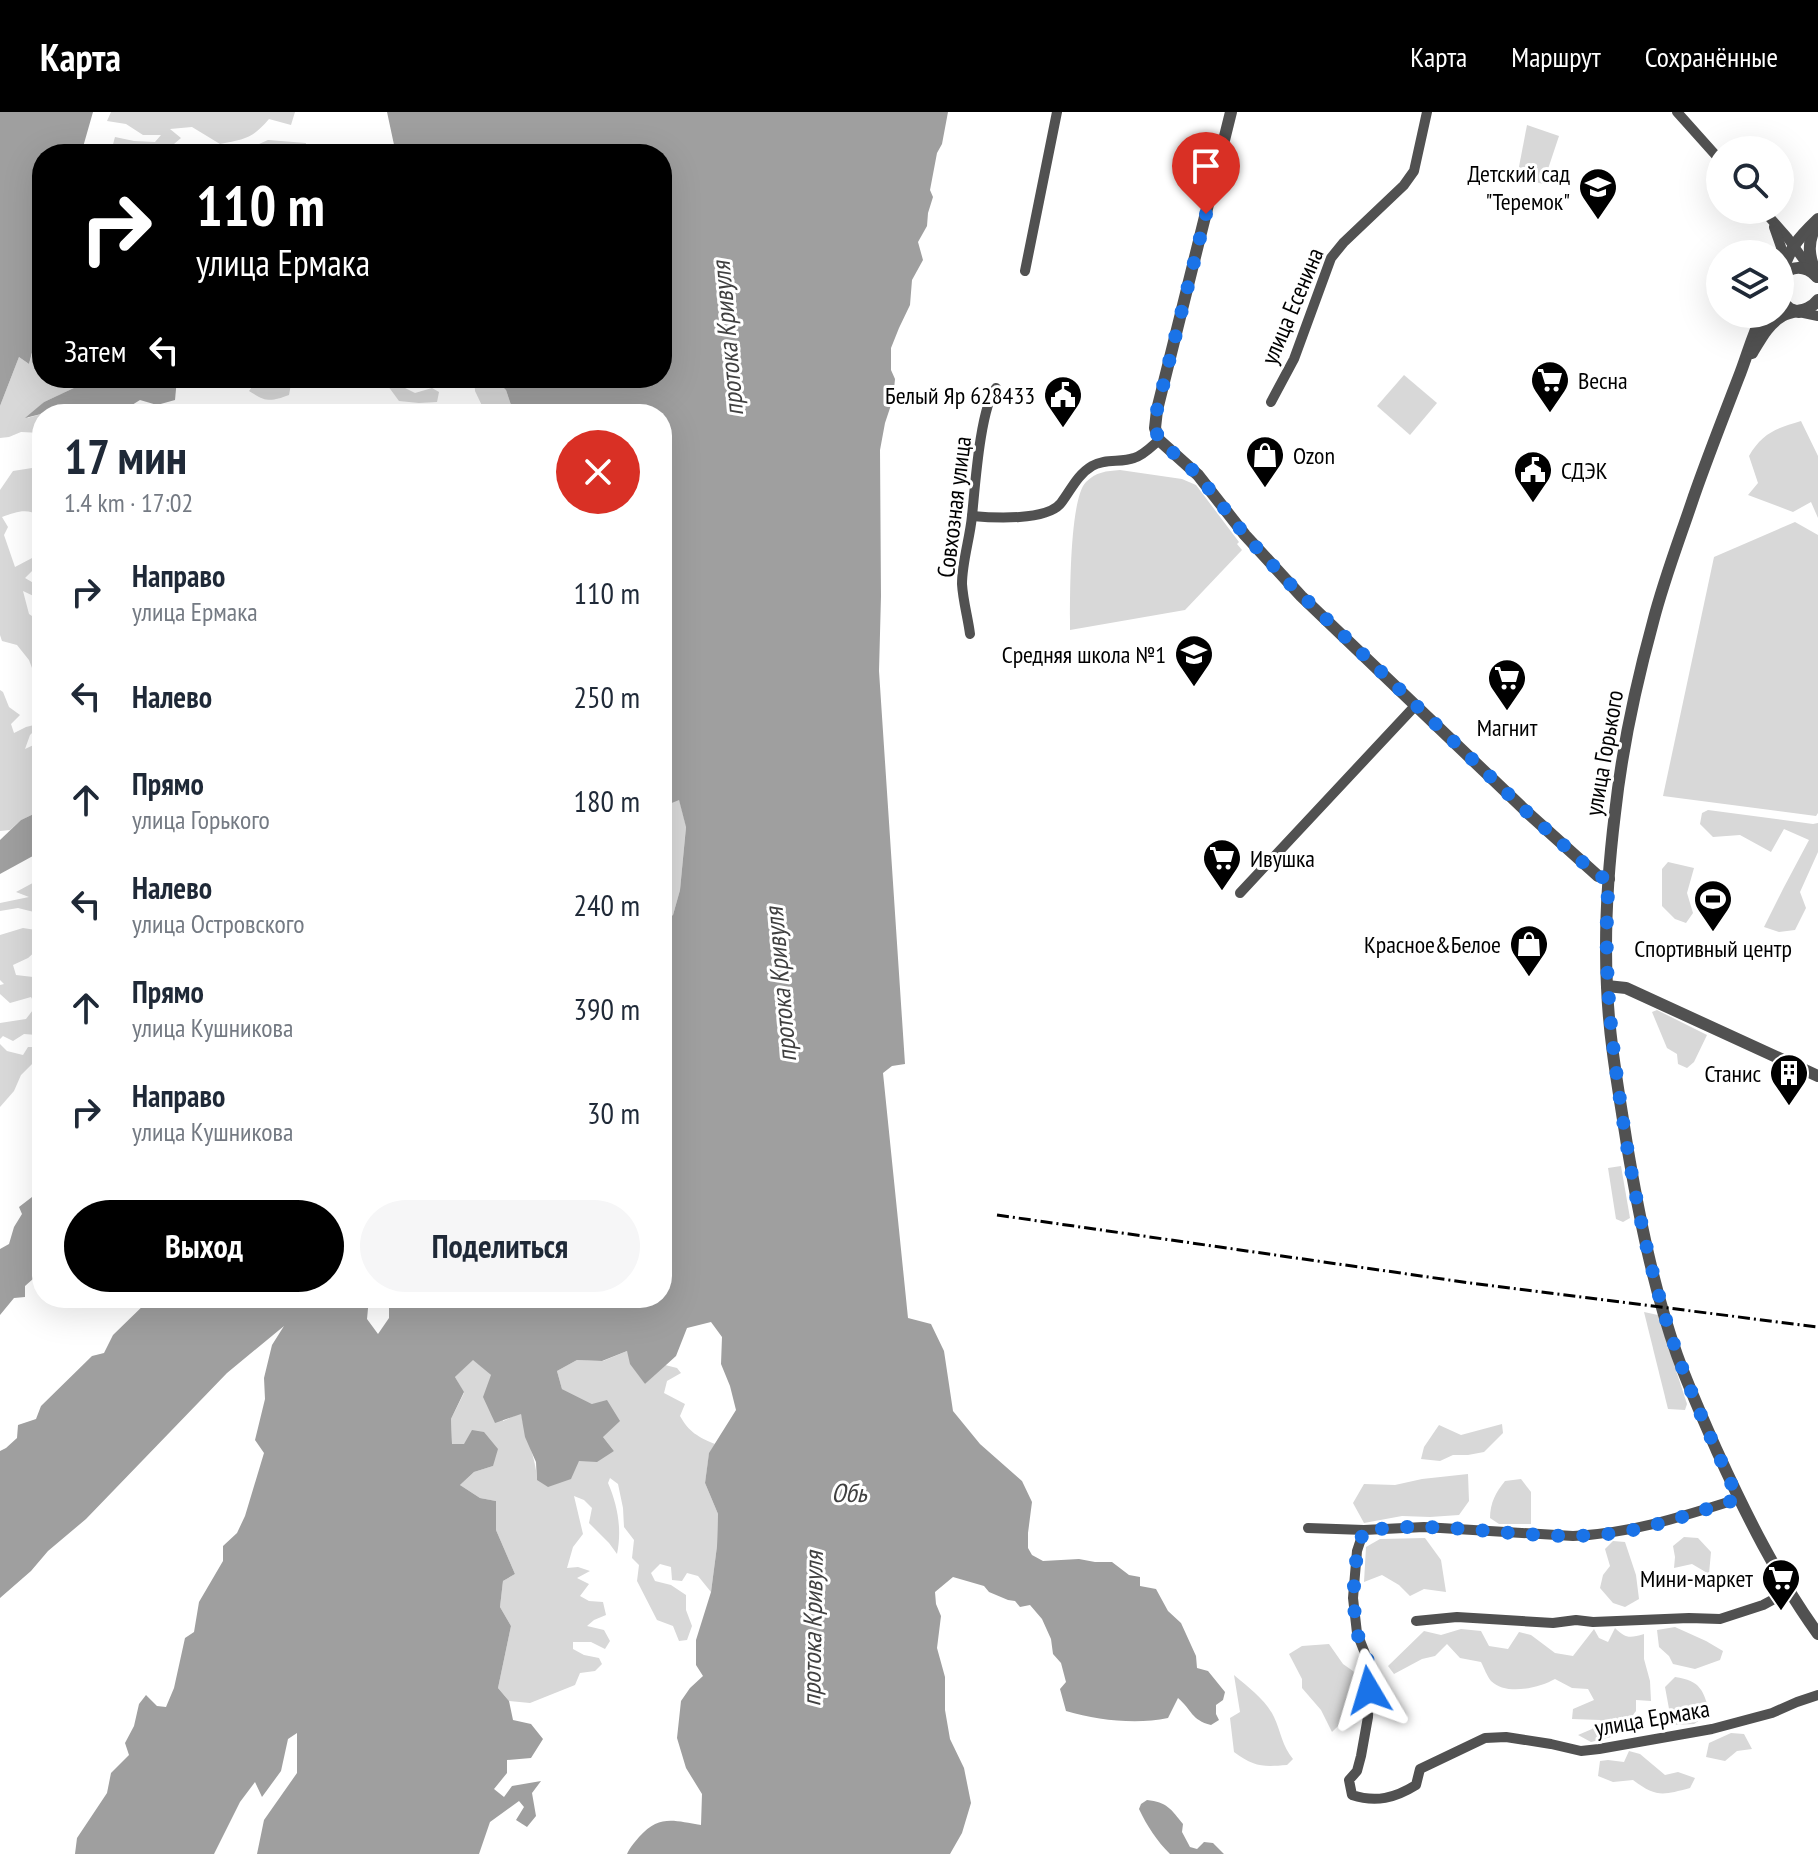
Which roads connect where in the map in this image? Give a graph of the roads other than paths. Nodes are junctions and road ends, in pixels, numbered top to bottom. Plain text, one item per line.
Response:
1 (1057, 112) edge
2 (1231, 112) edge
3 (1427, 112) edge
4 (1677, 112) edge
5 (1706, 144) edge
6 (1818, 221) edge
7 (1775, 224) edge
8 (1789, 240) edge
9 (1794, 244) edge
10 (1794, 246) edge
11 (1794, 268) edge
12 (1025, 271) dead end
13 (1816, 277) edge
14 (1818, 300) edge
15 (1794, 310) edge
16 (1799, 312) junction
17 (1818, 316) edge
18 (1756, 328) edge
19 (1740, 375) junction
20 (996, 388) dead end
21 (1271, 402) dead end
22 (1159, 440) junction
23 (972, 516) junction
24 (970, 634) dead end
25 (1415, 706) junction
26 (1609, 879) junction
27 (1240, 893) dead end
28 (1607, 986) junction
29 (1818, 1076) edge
30 (1738, 1499) junction
31 (1308, 1528) dead end
32 (1364, 1530) junction
33 (1789, 1591) junction
34 (1416, 1621) dead end
35 (1818, 1634) edge
36 (1818, 1695) edge

1 - 12 street
2 - 22 street
3 - 21 street, улица Есенина
4 - 5 street
6 - 9 street
6 - 13 street
7 - 8 street
10 - 13 street
11 - 13 street
14 - 16 street, улица Горького
15 - 16 street
16 - 17 street
16 - 19 street, улица Горького
18 - 19 street, улица Горького
19 - 26 street, улица Горького
20 - 23 street, Совхозная улица
22 - 23 street
22 - 25 street
23 - 24 street, Совхозная улица
25 - 26 street
25 - 27 street
26 - 28 street, улица Горького
28 - 29 street
28 - 30 street, улица Горького
30 - 32 street
30 - 33 street, улица Горького
31 - 32 street
32 - 36 street, улица Ермака
33 - 34 street
33 - 35 street, улица Горького

